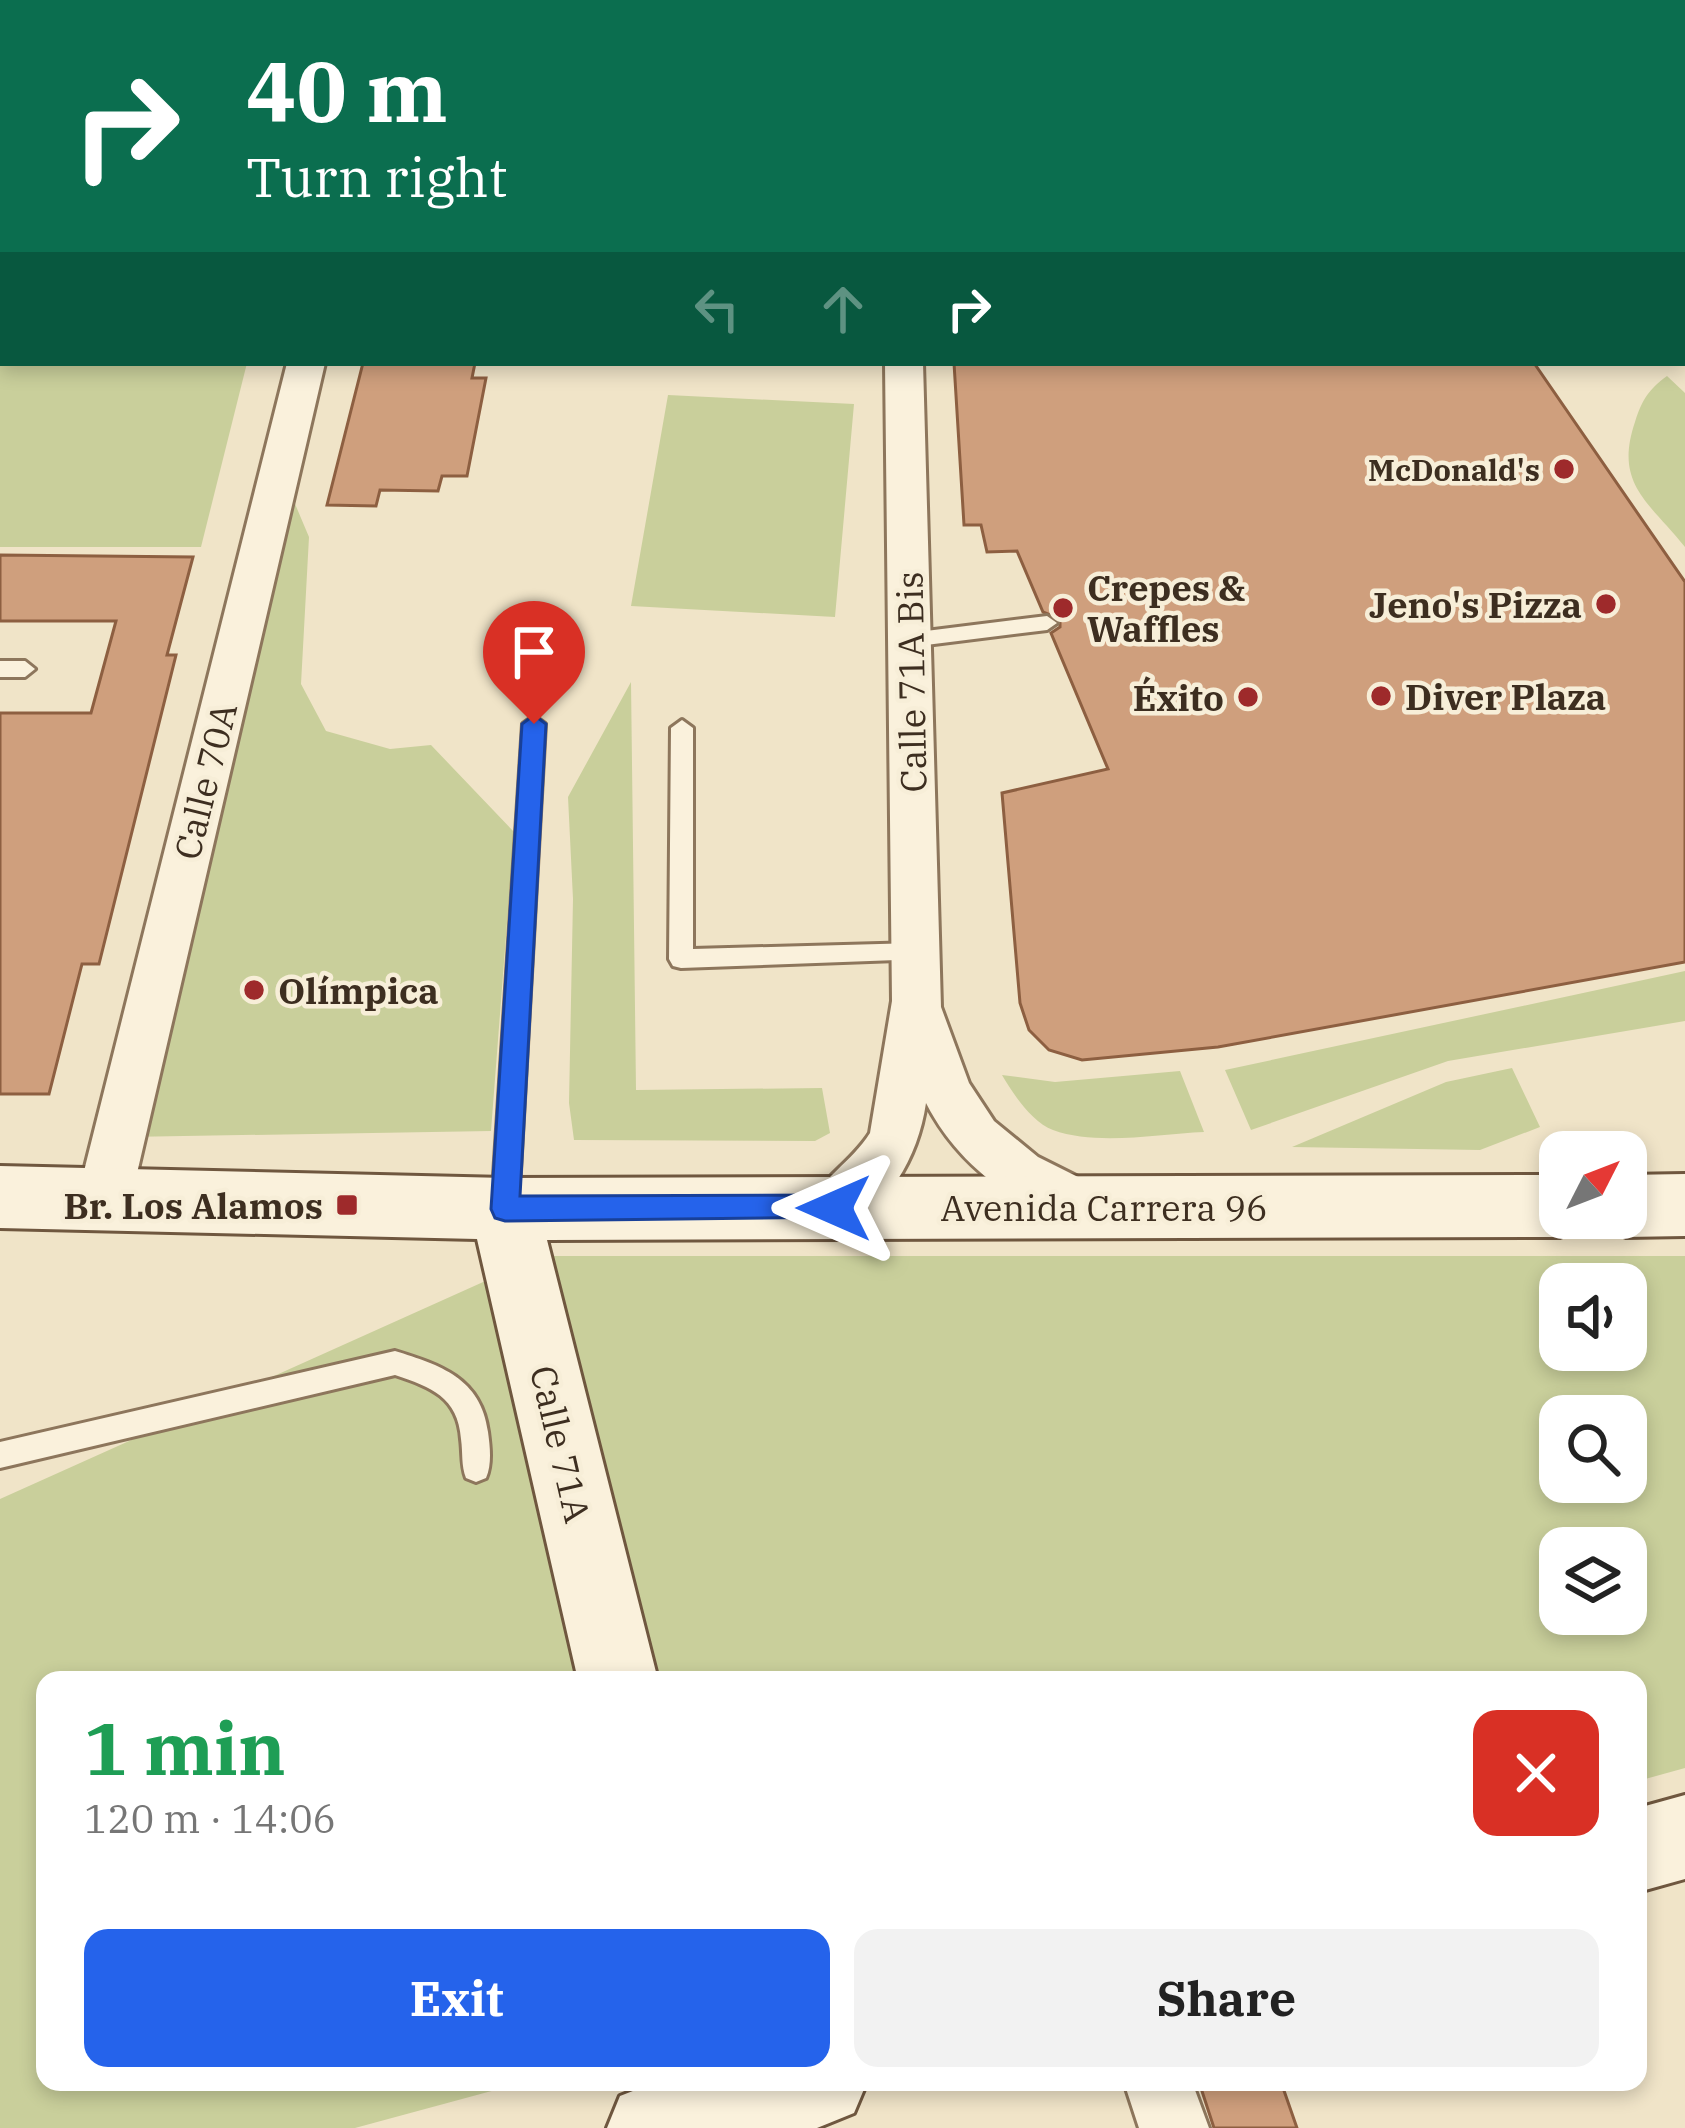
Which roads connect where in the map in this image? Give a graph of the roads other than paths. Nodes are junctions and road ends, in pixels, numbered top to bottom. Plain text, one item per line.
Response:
1 (305, 366) edge
2 (904, 366) edge
3 (1047, 622) dead end
4 (910, 640) junction
5 (0, 669) edge
6 (26, 669) dead end
7 (534, 724) dead end
8 (682, 728) dead end
9 (916, 977) junction
10 (0, 1197) edge
11 (104, 1199) junction
12 (1685, 1205) edge
13 (1539, 1206) edge
14 (1647, 1206) edge
15 (834, 1208) junction
16 (1087, 1208) junction
17 (505, 1209) junction
18 (0, 1454) edge
19 (476, 1468) dead end
20 (616, 1671) edge
21 (1685, 1837) edge
22 (1647, 1848) edge
23 (788, 2091) edge
24 (1161, 2091) edge
25 (703, 2112) edge
26 (1174, 2128) edge

1 - 11 street, Calle 70A
2 - 4 street, Calle 71A Bis
3 - 4 lane
4 - 9 street, Calle 71A Bis
5 - 6 lane
7 - 17 lane
8 - 9 lane
9 - 15 street, Calle 71A Bis
9 - 16 street, Calle 71A Bis
10 - 11 main road, Avenida Carrera 96
11 - 17 main road, Avenida Carrera 96
12 - 14 main road
13 - 16 main road, Avenida Carrera 96
15 - 16 main road, Avenida Carrera 96
15 - 17 main road, Avenida Carrera 96
17 - 20 main road, Calle 71A
18 - 19 lane
21 - 22 main road
23 - 25 main road
24 - 26 street

